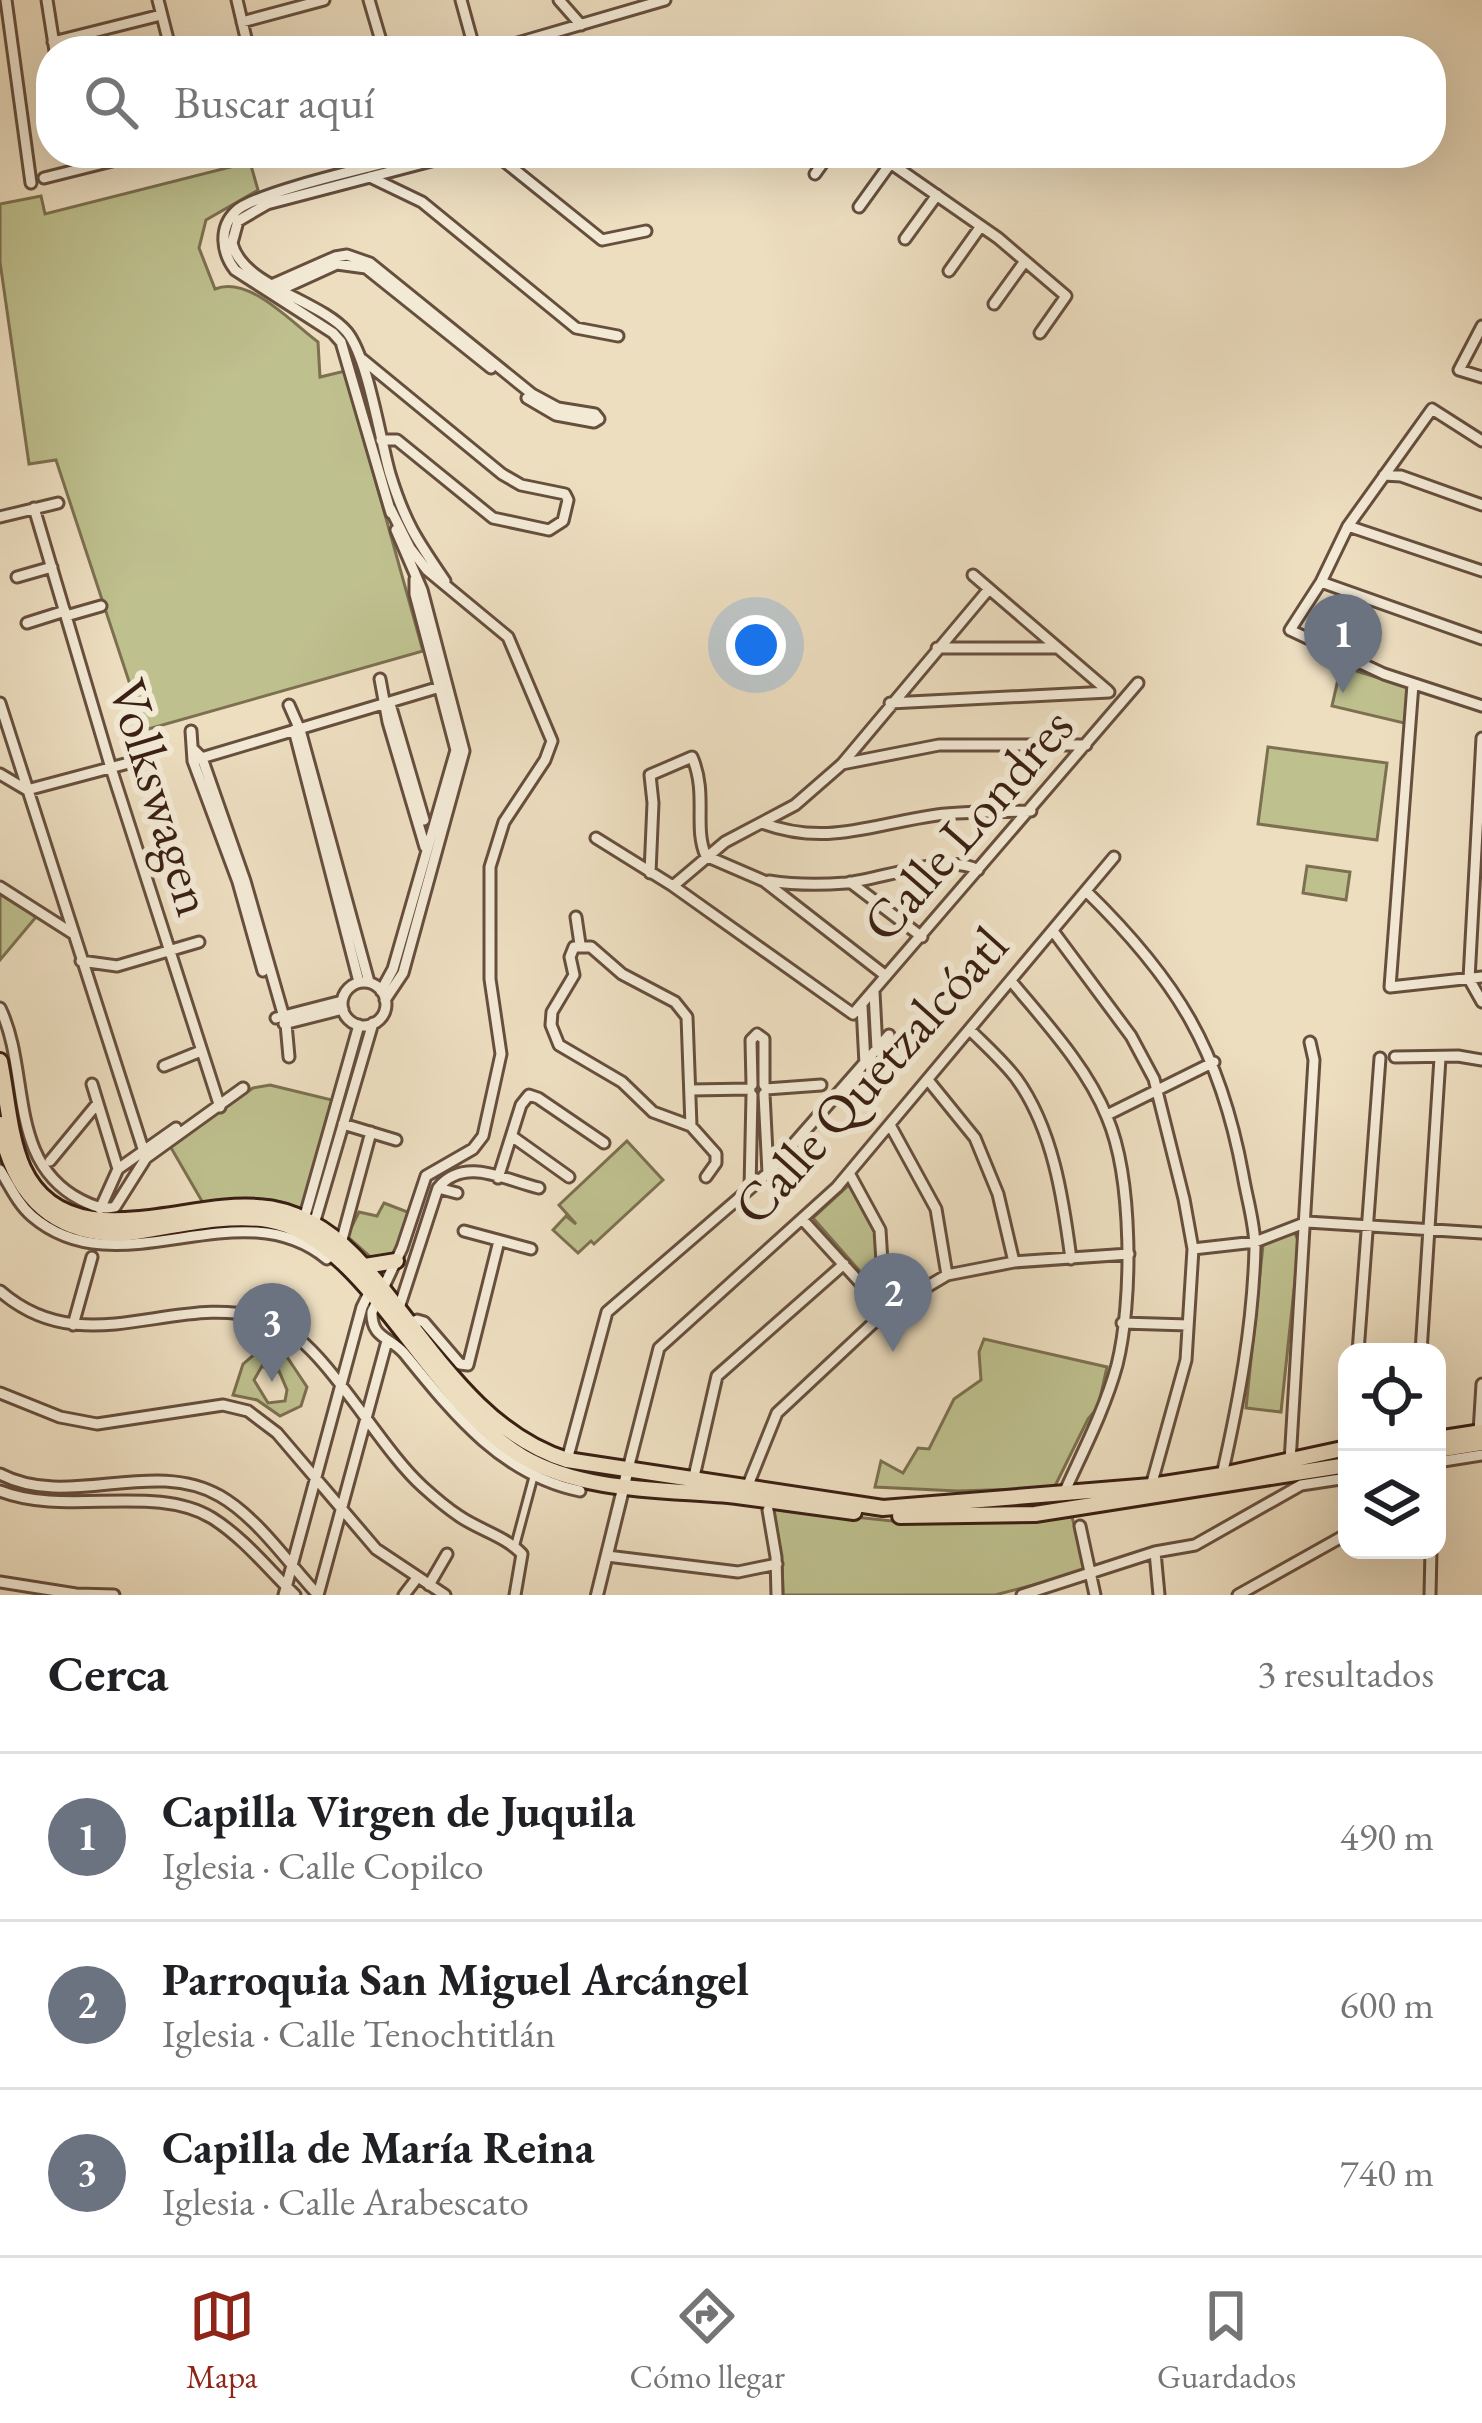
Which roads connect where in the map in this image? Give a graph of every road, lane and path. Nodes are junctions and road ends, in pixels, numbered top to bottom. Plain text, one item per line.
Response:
1 (5, 0) edge
2 (47, 0) edge
3 (158, 0) edge
4 (237, 0) edge
5 (324, 0) edge
6 (368, 0) edge
7 (461, 0) edge
8 (559, 0) edge
9 (665, 0) edge
10 (161, 14) junction
11 (242, 22) junction
12 (581, 25) junction
13 (52, 36) edge
14 (87, 36) edge
15 (167, 36) edge
16 (245, 36) edge
17 (379, 36) edge
18 (471, 36) edge
19 (542, 36) edge
20 (14, 56) junction
21 (0, 58) edge
22 (72, 168) edge
23 (84, 168) edge
24 (369, 168) edge
25 (404, 168) edge
26 (513, 168) edge
27 (819, 168) edge
28 (887, 168) edge
29 (896, 168) edge
30 (72, 171) junction
31 (815, 174) dead end
32 (370, 177) junction
33 (44, 178) dead end
34 (31, 183) dead end
35 (937, 195) junction
36 (860, 206) dead end
37 (981, 226) junction
38 (646, 231) dead end
39 (905, 239) dead end
40 (1024, 261) junction
41 (950, 271) dead end
42 (273, 290) junction
43 (994, 304) dead end
44 (1482, 326) edge
45 (1040, 332) dead end
46 (618, 337) dead end
47 (359, 356) junction
48 (1482, 377) edge
49 (388, 381) junction
50 (367, 386) junction
51 (381, 440) junction
52 (1482, 441) edge
53 (1384, 475) junction
54 (58, 503) dead end
55 (1482, 505) edge
56 (395, 506) junction
57 (34, 508) junction
58 (0, 517) edge
59 (1348, 526) junction
60 (52, 567) junction
61 (1482, 571) edge
62 (973, 575) dead end
63 (16, 577) dead end
64 (1321, 582) junction
65 (989, 589) junction
66 (101, 606) dead end
67 (66, 614) junction
68 (27, 623) dead end
69 (1482, 639) edge
70 (938, 648) junction
71 (1059, 648) junction
72 (380, 679) dead end
73 (1138, 683) dead end
74 (1413, 684) junction
75 (444, 686) junction
76 (1109, 692) junction
77 (0, 703) edge
78 (387, 704) junction
79 (890, 704) junction
80 (289, 705) dead end
81 (1482, 706) edge
82 (1114, 707) junction
83 (296, 729) junction
84 (191, 731) dead end
85 (1482, 738) edge
86 (1087, 745) junction
87 (196, 756) junction
88 (140, 760) dead end
89 (842, 764) junction
90 (111, 768) junction
91 (0, 774) edge
92 (27, 790) junction
93 (1030, 811) junction
94 (422, 812) junction
95 (442, 814) junction
96 (762, 823) junction
97 (596, 838) dead end
98 (650, 851) junction
99 (432, 852) junction
100 (706, 856) junction
101 (1114, 857) dead end
102 (636, 863) junction
103 (979, 870) junction
104 (650, 874) junction
105 (764, 880) junction
106 (850, 882) junction
107 (796, 885) junction
108 (0, 886) edge
109 (673, 886) junction
110 (1086, 892) junction
111 (790, 899) junction
112 (576, 917) dead end
113 (1053, 931) junction
114 (72, 934) junction
115 (922, 937) junction
116 (199, 942) dead end
117 (580, 944) junction
118 (168, 951) junction
119 (81, 962) junction
120 (886, 976) junction
121 (1482, 977) edge
122 (1469, 979) junction
123 (1011, 981) junction
124 (364, 982) junction
125 (874, 992) junction
126 (383, 995) junction
127 (1482, 1002) edge
128 (342, 1005) junction
129 (0, 1008) edge
130 (858, 1010) junction
131 (282, 1023) junction
132 (373, 1023) junction
133 (359, 1025) junction
134 (970, 1030) junction
135 (889, 1035) dead end
136 (1310, 1042) dead end
137 (877, 1049) junction
138 (201, 1051) junction
139 (289, 1057) dead end
140 (1380, 1058) dead end
141 (1395, 1058) dead end
142 (1440, 1058) junction
143 (1482, 1060) edge
144 (0, 1061) edge
145 (1214, 1062) junction
146 (865, 1064) junction
147 (164, 1066) dead end
148 (928, 1080) junction
149 (92, 1084) dead end
150 (821, 1085) dead end
151 (765, 1089) junction
152 (1156, 1089) junction
153 (691, 1090) junction
154 (751, 1090) junction
155 (97, 1104) junction
156 (1107, 1115) junction
157 (0, 1124) edge
158 (343, 1124) junction
159 (890, 1124) junction
160 (691, 1126) junction
161 (370, 1132) junction
162 (512, 1137) junction
163 (396, 1139) dead end
164 (604, 1143) dead end
165 (144, 1153) junction
166 (50, 1161) dead end
167 (118, 1169) junction
168 (0, 1170) edge
169 (768, 1173) junction
170 (849, 1173) junction
171 (706, 1177) dead end
172 (498, 1178) junction
173 (569, 1178) dead end
174 (438, 1188) junction
175 (539, 1188) dead end
176 (750, 1188) junction
177 (457, 1193) dead end
178 (100, 1209) junction
179 (311, 1214) junction
180 (802, 1219) junction
181 (1307, 1222) junction
182 (1368, 1226) junction
183 (1429, 1230) junction
184 (464, 1231) dead end
185 (1482, 1233) edge
186 (499, 1241) junction
187 (1255, 1242) junction
188 (341, 1243) junction
189 (531, 1249) dead end
190 (1193, 1249) junction
191 (1129, 1254) junction
192 (92, 1257) dead end
193 (327, 1259) dead end
194 (1071, 1259) junction
195 (1014, 1262) junction
196 (844, 1264) junction
197 (365, 1266) junction
198 (393, 1266) junction
199 (947, 1275) junction
200 (0, 1291) edge
201 (376, 1291) junction
202 (885, 1311) junction
203 (394, 1313) junction
204 (1122, 1323) junction
205 (74, 1325) junction
206 (1188, 1325) junction
207 (399, 1332) junction
208 (1359, 1343) edge
209 (1421, 1343) edge
210 (1482, 1384) edge
211 (341, 1387) junction
212 (0, 1393) edge
213 (365, 1423) junction
214 (1481, 1437) edge
215 (1446, 1439) edge
216 (1446, 1447) edge
217 (1338, 1450) edge
218 (1482, 1455) edge
219 (567, 1460) junction
220 (1446, 1461) edge
221 (1291, 1462) junction
222 (1338, 1466) edge
223 (628, 1469) junction
224 (0, 1474) edge
225 (534, 1475) junction
226 (1222, 1475) junction
227 (1338, 1479) edge
228 (314, 1480) junction
229 (694, 1481) junction
230 (196, 1485) junction
231 (748, 1485) junction
232 (625, 1486) junction
233 (1150, 1486) junction
234 (580, 1490) dead end
235 (0, 1492) edge
236 (1064, 1493) junction
237 (221, 1497) junction
238 (185, 1508) junction
239 (768, 1510) dead end
240 (341, 1512) junction
241 (209, 1516) junction
242 (1080, 1526) dead end
243 (1338, 1539) edge
244 (515, 1546) junction
245 (1155, 1552) junction
246 (447, 1554) dead end
247 (607, 1556) junction
248 (1431, 1559) edge
249 (776, 1564) junction
250 (291, 1567) junction
251 (1093, 1575) junction
252 (417, 1578) junction
253 (0, 1582) edge
254 (429, 1585) junction
255 (285, 1591) edge
256 (114, 1595) edge
257 (295, 1595) edge
258 (318, 1595) edge
259 (404, 1595) edge
260 (445, 1595) edge
261 (515, 1595) edge
262 (597, 1595) edge
263 (777, 1595) edge
264 (1022, 1595) edge
265 (1095, 1595) edge
266 (1159, 1595) edge
267 (1238, 1595) edge
268 (1430, 1595) edge

1 - 20 street
2 - 13 street
3 - 10 street
4 - 11 street
5 - 11 street
6 - 17 street
7 - 18 street
8 - 12 street
9 - 12 street
10 - 14 street
10 - 15 street
11 - 16 street
12 - 19 street
20 - 21 street
20 - 34 street
22 - 30 street
23 - 30 street
24 - 42 street
25 - 32 street
26 - 38 street
27 - 31 street
28 - 36 street
29 - 35 street
30 - 33 street
32 - 42 street
32 - 46 street
35 - 37 street
35 - 39 street
37 - 40 street
37 - 41 street
40 - 43 street
40 - 45 street
42 - 42 street
42 - 47 street
42 - 56 street
44 - 48 street
47 - 49 street
47 - 50 street
49 - 50 street
49 - 51 street
50 - 51 street
51 - 56 street
52 - 53 street
53 - 55 street
53 - 59 street
54 - 57 street
56 - 75 street
56 - 198 street
57 - 58 street
57 - 60 street, Volkswagen
59 - 61 street
59 - 64 street
60 - 63 street
60 - 67 street, Volkswagen
62 - 65 street
64 - 69 street
64 - 74 street
65 - 70 street
65 - 71 street
66 - 67 street
67 - 68 street
67 - 90 street, Volkswagen
70 - 71 street
70 - 79 street
71 - 76 street
72 - 78 street
73 - 82 street, Calle Londres
74 - 81 street
74 - 122 street
75 - 78 street
75 - 95 street
76 - 79 street
76 - 82 street
77 - 92 street
78 - 83 street
78 - 94 street
78 - 99 street
79 - 89 street
80 - 83 street
82 - 86 street, Calle Londres
83 - 87 street
83 - 124 street
84 - 87 street
85 - 122 street
86 - 89 street
86 - 93 street, Calle Londres
87 - 131 street
88 - 90 street
89 - 96 street
90 - 92 street
90 - 118 street, Volkswagen
91 - 92 street
92 - 114 street
93 - 96 street
93 - 103 street, Calle Londres
94 - 95 street
94 - 99 street
95 - 99 street
96 - 100 street
97 - 102 street
98 - 100 street
98 - 102 street
98 - 104 street
99 - 126 street
100 - 105 street
100 - 109 street
101 - 110 street, Calle Quetzalcóatl
102 - 104 street
103 - 106 street
103 - 115 street, Calle Londres
104 - 109 street
105 - 107 street
105 - 111 street
106 - 107 street
106 - 115 street
107 - 111 street
108 - 114 street
109 - 130 street
110 - 113 street, Calle Quetzalcóatl
110 - 145 street
111 - 120 street
112 - 117 street
113 - 123 street, Calle Quetzalcóatl
113 - 152 street
114 - 119 street
115 - 120 street, Calle Londres
116 - 118 street
117 - 153 street
117 - 160 street
118 - 119 street
118 - 138 street, Volkswagen
119 - 165 street
120 - 125 street, Calle Londres
121 - 122 street
122 - 127 street
123 - 134 street, Calle Quetzalcóatl
123 - 156 street
124 - 126 street
124 - 128 street
125 - 130 street, Calle Londres
125 - 137 street
126 - 132 street
128 - 131 street
128 - 133 street
129 - 178 street
130 - 146 street
131 - 139 street
132 - 133 street
132 - 158 street
133 - 179 street
134 - 148 street, Calle Quetzalcóatl
134 - 194 street
135 - 137 street
136 - 181 street
137 - 146 street
138 - 147 street
138 - 165 street, Volkswagen
140 - 182 street
141 - 142 street
142 - 143 street
142 - 183 street
144 - 179 main road
145 - 152 street
145 - 187 street
146 - 169 street
148 - 159 street, Calle Quetzalcóatl
148 - 195 street
149 - 155 street
150 - 151 street
151 - 154 street
151 - 154 street
151 - 169 street
152 - 156 street
152 - 190 street
153 - 154 street
153 - 160 street
154 - 176 street
155 - 166 street
155 - 167 street
156 - 191 street
157 - 201 main road
158 - 161 street
158 - 179 street
159 - 170 street, Calle Quetzalcóatl
159 - 199 street
160 - 171 street
161 - 163 street
161 - 188 street
162 - 164 street
162 - 172 street
162 - 173 street
165 - 167 street
165 - 178 street
167 - 178 street
168 - 193 street
169 - 176 street
170 - 180 street, Calle Quetzalcóatl
170 - 202 street
172 - 174 street
172 - 175 street
174 - 177 street
174 - 203 street
176 - 219 street
179 - 188 main road
180 - 196 street
180 - 223 street, Calle Quetzalcóatl
181 - 182 street
181 - 187 street
181 - 221 street
182 - 183 street
182 - 208 street
183 - 185 street
183 - 209 street
184 - 186 street
186 - 189 street
186 - 207 street
187 - 190 street
187 - 226 street
188 - 197 main road
190 - 206 street
191 - 194 street
191 - 204 street
192 - 205 street
194 - 195 street
195 - 199 street
196 - 202 street
196 - 229 street
197 - 198 main road
197 - 201 main road
198 - 201 street
199 - 202 street
200 - 205 street
201 - 203 main road
201 - 207 street
201 - 211 street
202 - 231 street
203 - 207 main road
204 - 206 street
204 - 236 street
205 - 211 street
206 - 233 street
207 - 213 street
207 - 219 main road
207 - 225 street
207 - 232 main road
210 - 214 street
211 - 213 street
211 - 228 street
212 - 228 street
213 - 240 street
213 - 244 street
214 - 215 main road
214 - 216 main road
217 - 221 main road
218 - 220 street
219 - 223 main road
221 - 226 main road
222 - 232 main road
223 - 229 main road
223 - 232 street
224 - 230 street
225 - 234 street
225 - 244 street
226 - 233 main road
227 - 245 street
228 - 240 street
228 - 250 street
229 - 231 main road
230 - 237 street
230 - 238 street
231 - 236 main road
232 - 247 street
233 - 236 main road
235 - 238 street
237 - 241 street
237 - 250 street
238 - 241 street
239 - 249 street
240 - 252 street
240 - 258 street
241 - 255 street
242 - 251 street
243 - 267 street
244 - 261 street
245 - 251 street
245 - 266 street
246 - 254 street
247 - 249 street
247 - 262 street
248 - 268 street
249 - 263 street
250 - 255 street
250 - 258 street
251 - 264 street
251 - 265 street
252 - 254 street
252 - 259 street
253 - 256 street
254 - 260 street
255 - 257 street

